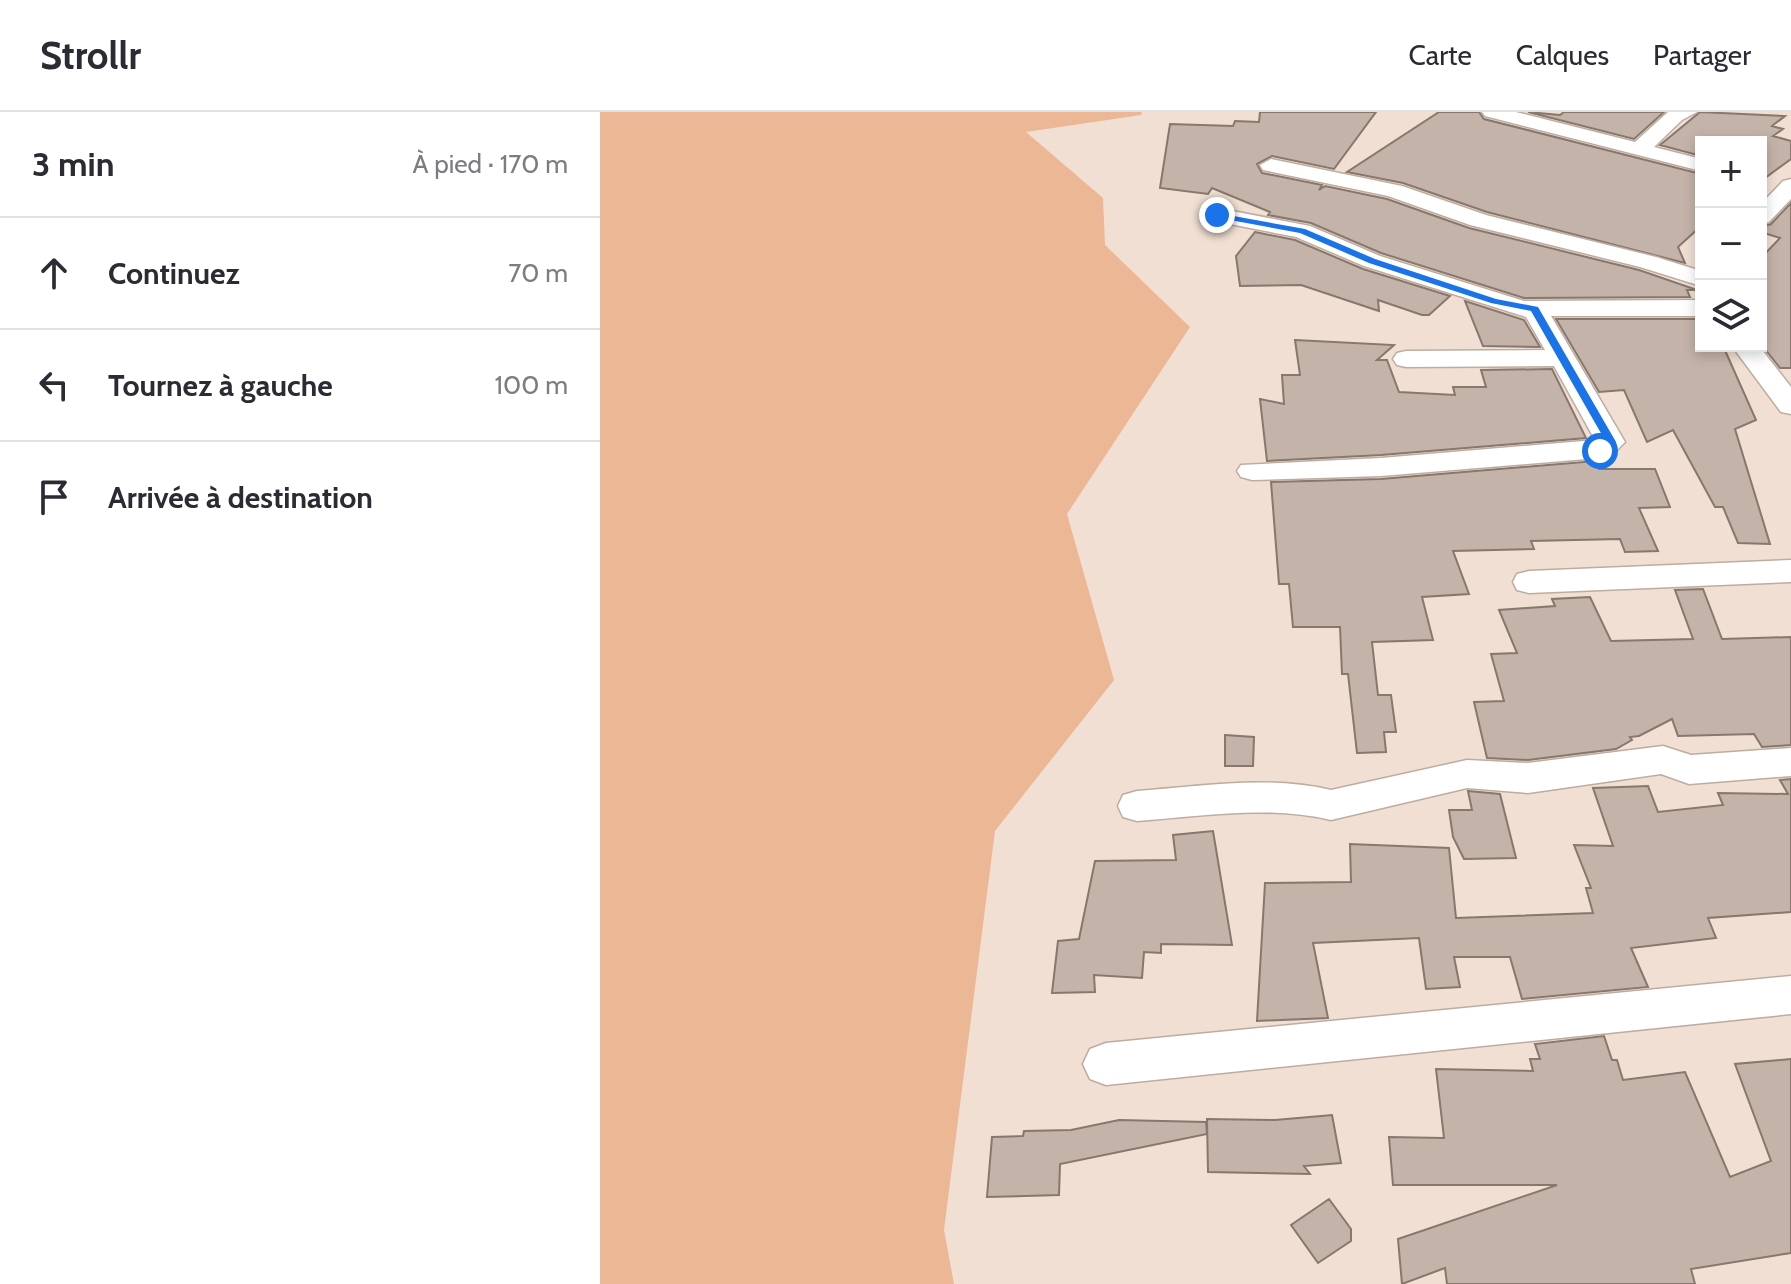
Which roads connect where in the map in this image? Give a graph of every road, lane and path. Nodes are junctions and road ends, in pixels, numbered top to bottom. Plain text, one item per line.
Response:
1 (1492, 112) edge
2 (1687, 112) edge
3 (1640, 148) junction
4 (1695, 163) edge
5 (1271, 165) dead end
6 (1767, 182) edge
7 (1790, 188) edge
8 (1767, 211) edge
9 (1217, 215) dead end
10 (1695, 277) edge
11 (1695, 308) edge
12 (1534, 309) junction
13 (1750, 352) edge
14 (1562, 358) junction
15 (1406, 359) dead end
16 (1791, 406) edge
17 (1252, 471) dead end
18 (1791, 571) edge
19 (1529, 582) dead end
20 (1791, 762) edge
21 (1137, 806) dead end
22 (1791, 995) edge
23 (1106, 1064) dead end

1 - 3 street
2 - 3 street
3 - 4 street
5 - 10 street
6 - 7 street
7 - 8 street
9 - 12 street
11 - 12 street
12 - 14 street
13 - 16 street
14 - 15 street
14 - 17 street
18 - 19 street
20 - 21 street
22 - 23 street

